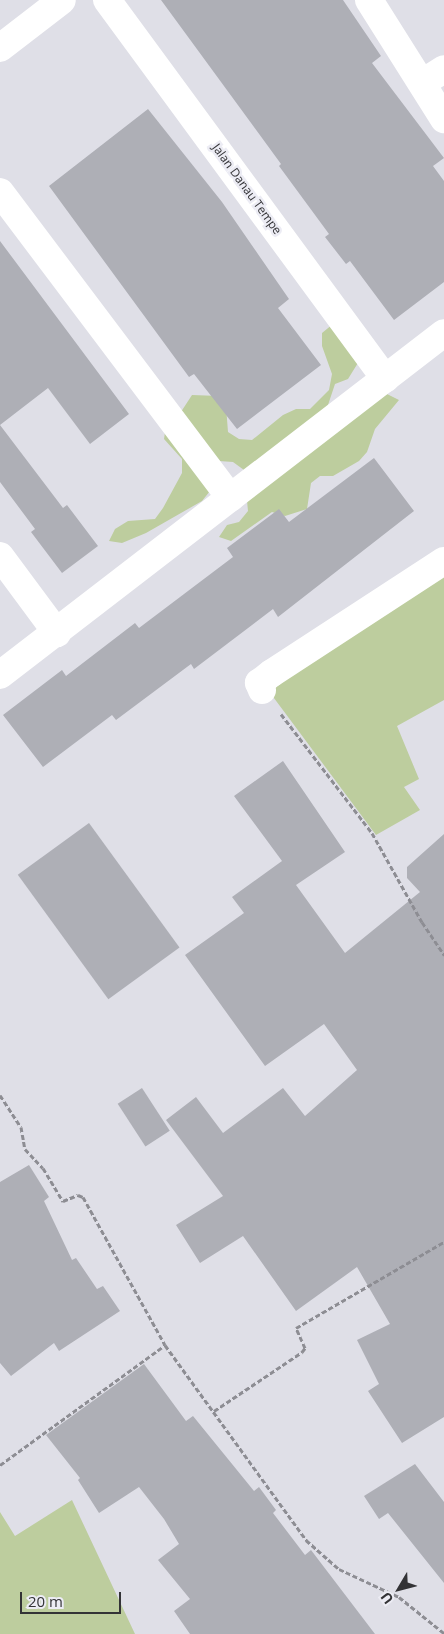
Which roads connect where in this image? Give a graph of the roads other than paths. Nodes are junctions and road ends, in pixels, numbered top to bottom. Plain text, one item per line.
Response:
1 (62, 0) edge
2 (107, 0) edge
3 (369, 0) edge
4 (0, 48) edge
5 (433, 76) edge
6 (444, 119) edge
7 (0, 192) edge
8 (444, 333) edge
9 (386, 379) junction
10 (231, 498) junction
11 (0, 556) edge
12 (444, 562) edge
13 (56, 632) junction
14 (0, 675) edge
15 (262, 690) road end

1 - 4 street
2 - 9 street, Jalan Danau Tempe
3 - 5 street
5 - 6 street
7 - 10 street
8 - 9 street
9 - 10 street
10 - 13 street
11 - 13 street
12 - 15 street
13 - 14 street

